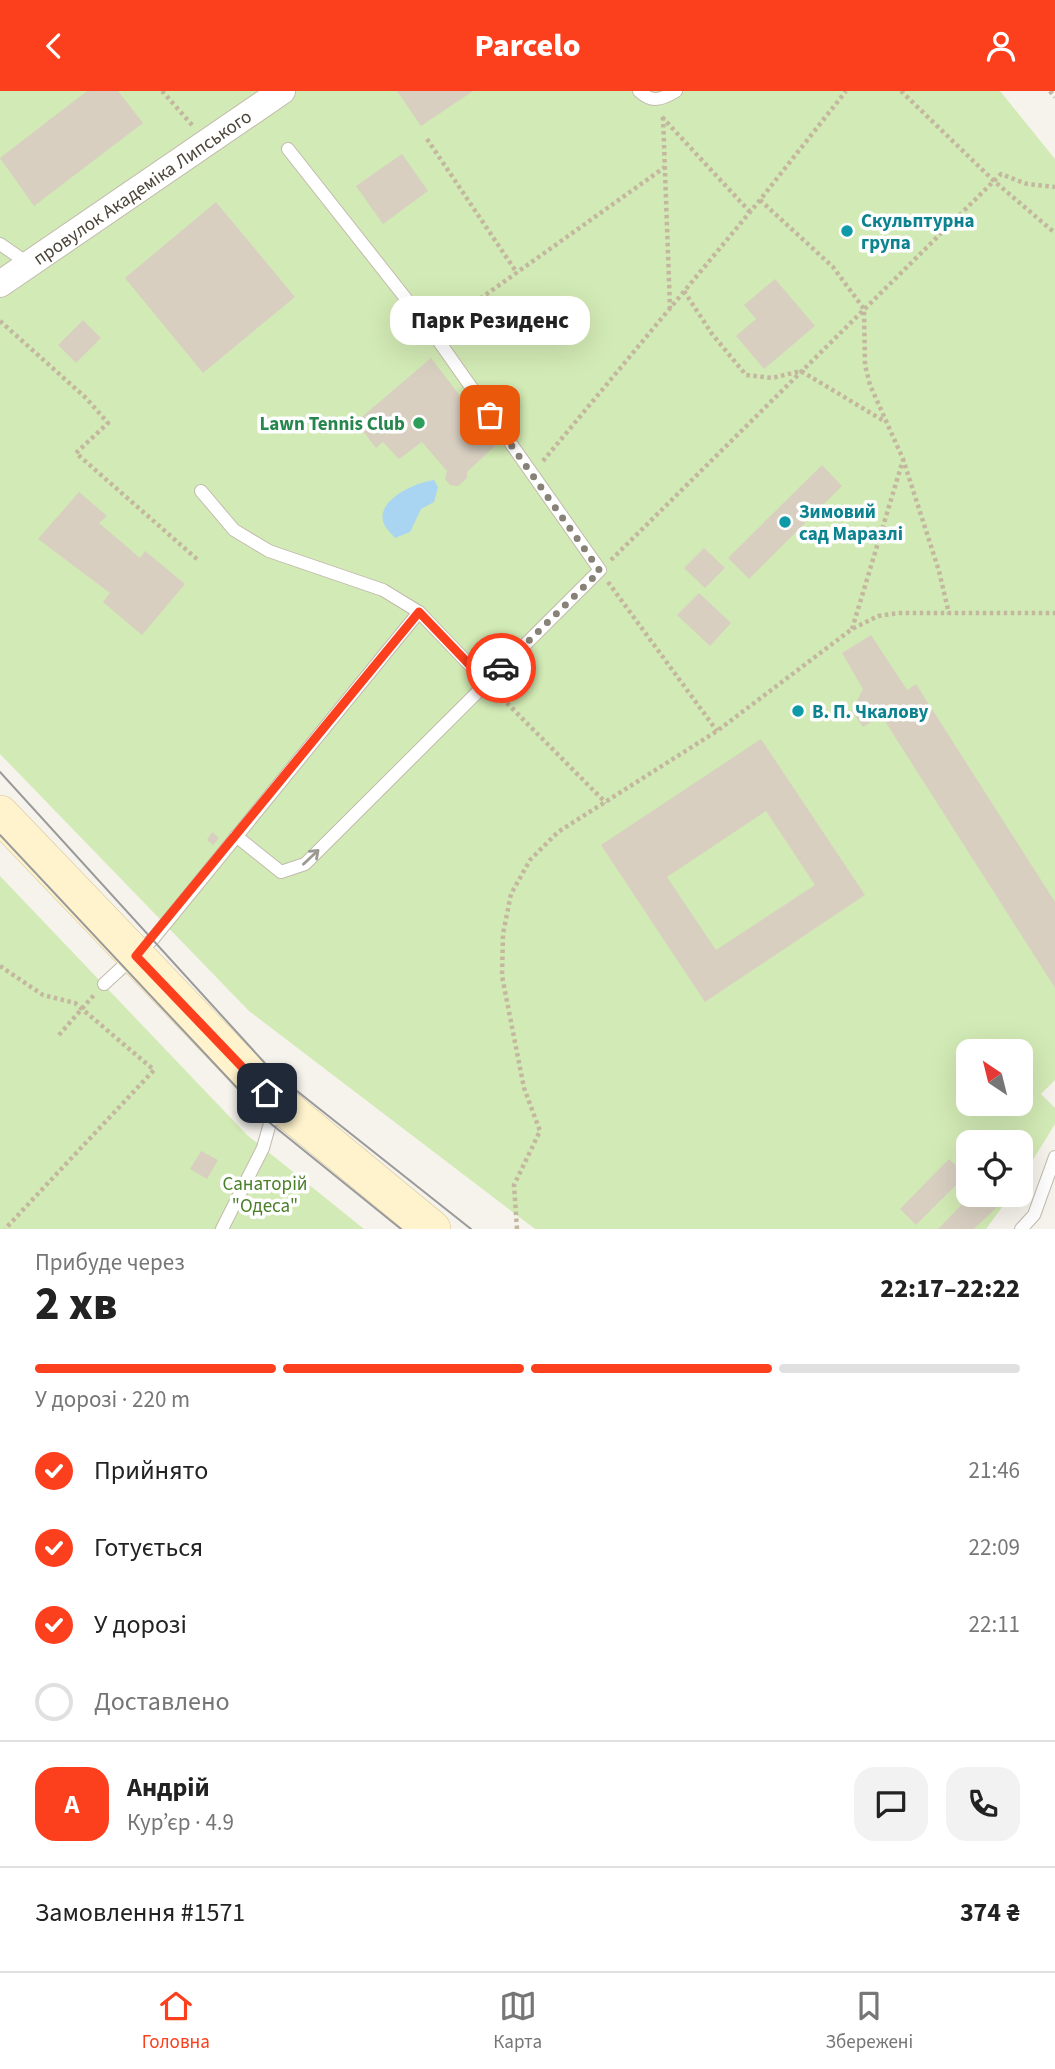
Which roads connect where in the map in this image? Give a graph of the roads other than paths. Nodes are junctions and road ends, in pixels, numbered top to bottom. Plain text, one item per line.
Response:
1 (282, 91) edge
2 (639, 91) edge
3 (676, 91) edge
4 (288, 149) dead end
5 (0, 244) edge
6 (29, 264) junction
7 (0, 283) edge
8 (201, 491) dead end
9 (419, 612) junction
10 (487, 683) junction
11 (0, 814) edge
12 (236, 836) junction
13 (136, 956) junction
14 (104, 984) road end
15 (282, 1106) junction
16 (1055, 1157) edge
17 (222, 1229) edge
18 (432, 1229) edge
19 (1021, 1229) edge

1 - 6 street, провулок Академіка Липського
2 - 3 lane
4 - 10 lane
5 - 6 lane
6 - 7 street, провулок Академіка Липського
8 - 9 lane
9 - 10 lane
9 - 12 lane
12 -> 10 lane
11 - 13 street
12 - 13 lane
13 - 14 lane
13 - 15 street
15 - 17 lane
15 - 18 street
16 - 19 lane

